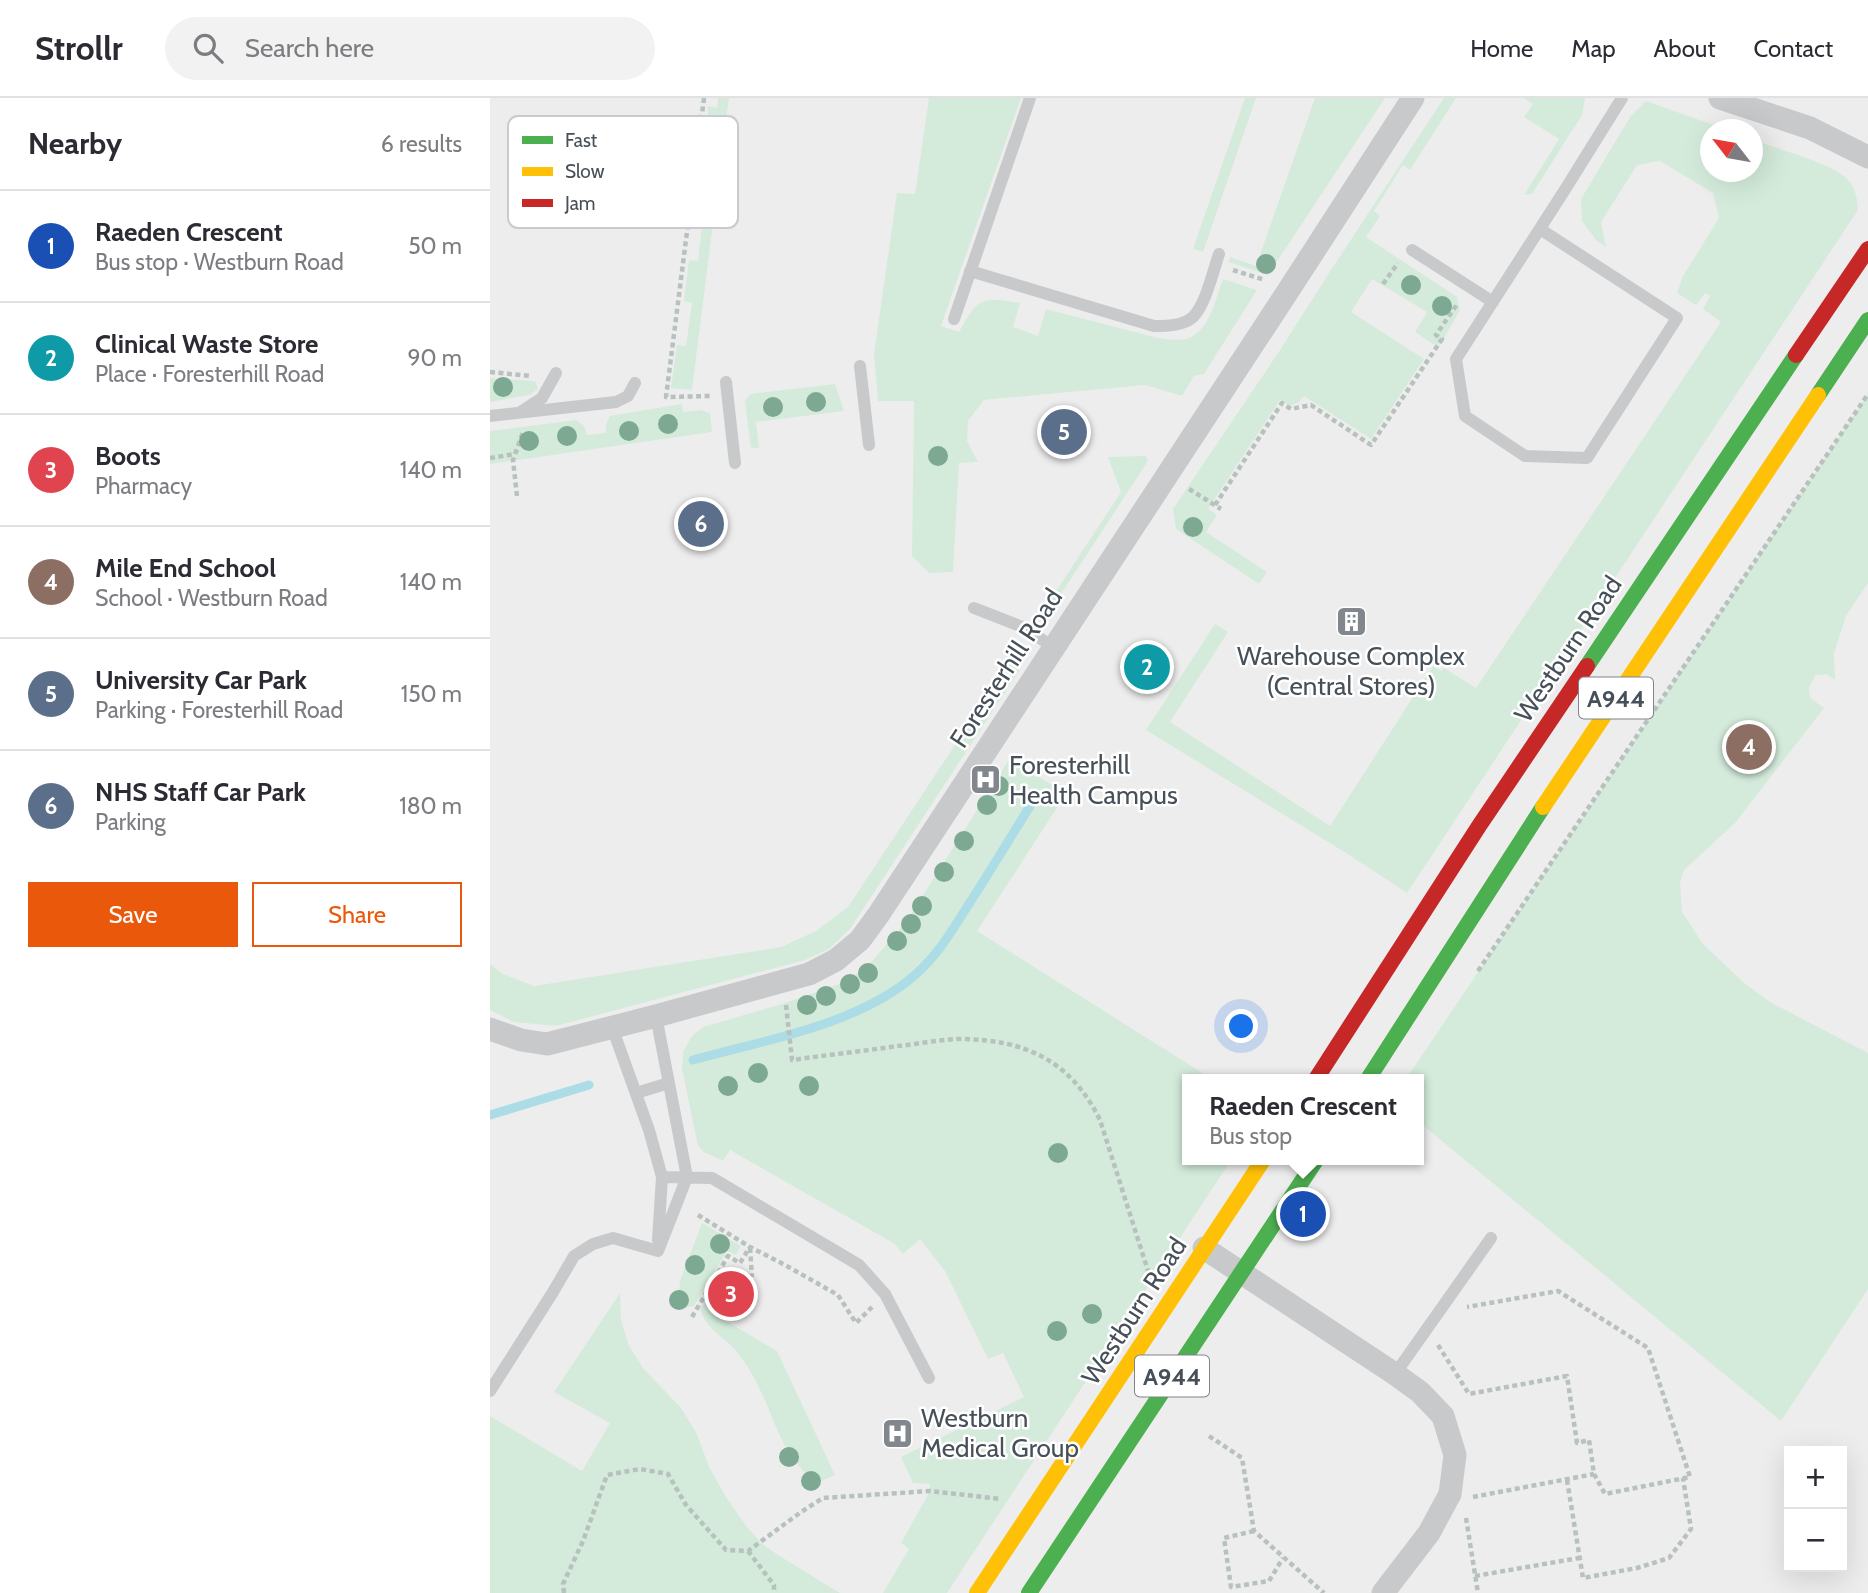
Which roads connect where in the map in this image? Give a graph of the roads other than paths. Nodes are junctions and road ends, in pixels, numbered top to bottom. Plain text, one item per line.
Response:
1 (1030, 98) edge
2 (1413, 98) edge
3 (1622, 98) edge
4 (1720, 98) edge
5 (1868, 157) edge
6 (1540, 229) junction
7 (1412, 250) dead end
8 (1868, 250) edge
9 (1218, 259) road end
10 (970, 271) junction
11 (1493, 302) junction
12 (954, 319) dead end
13 (1868, 320) edge
14 (860, 366) dead end
15 (556, 373) dead end
16 (635, 383) dead end
17 (726, 388) road end
18 (525, 412) junction
19 (490, 416) edge
20 (869, 445) dead end
21 (735, 463) dead end
22 (975, 608) dead end
23 (1054, 647) junction
24 (656, 1016) junction
25 (612, 1027) junction
26 (490, 1029) edge
27 (1318, 1074) edge
28 (1371, 1074) edge
29 (669, 1083) junction
30 (636, 1093) junction
31 (1260, 1165) edge
32 (1313, 1165) edge
33 (662, 1177) junction
34 (687, 1177) junction
35 (1491, 1238) dead end
36 (1204, 1248) junction
37 (658, 1251) junction
38 (1242, 1272) junction
39 (1395, 1374) junction
40 (929, 1378) dead end
41 (490, 1391) edge
42 (977, 1593) edge
43 (1029, 1593) edge
44 (1383, 1593) edge

1 - 10 lane
2 - 23 street, Foresterhill Road
3 - 6 lane
4 - 5 street
6 - 11 lane
6 - 11 lane
7 - 11 lane
8 - 27 main road, Westburn Road / A944
9 - 10 lane
10 - 12 lane
13 - 28 main road, A944
14 - 20 lane
15 - 18 lane
16 - 18 lane
17 - 21 lane
18 - 19 lane
22 - 23 lane
23 - 24 street, Foresterhill Road
24 - 25 street, Foresterhill Road
24 - 29 lane
25 - 26 street, Foresterhill Road
25 - 30 lane
29 - 30 lane
29 - 34 lane
30 - 33 lane
31 - 36 main road, Westburn Road / A944
32 - 38 main road, A944
33 - 34 lane
33 - 37 lane
34 - 37 lane
34 - 40 lane
35 - 39 lane
36 - 38 street
36 - 42 main road, Westburn Road / A944
37 - 41 lane
38 - 39 street
38 - 43 main road, A944
39 - 44 street

